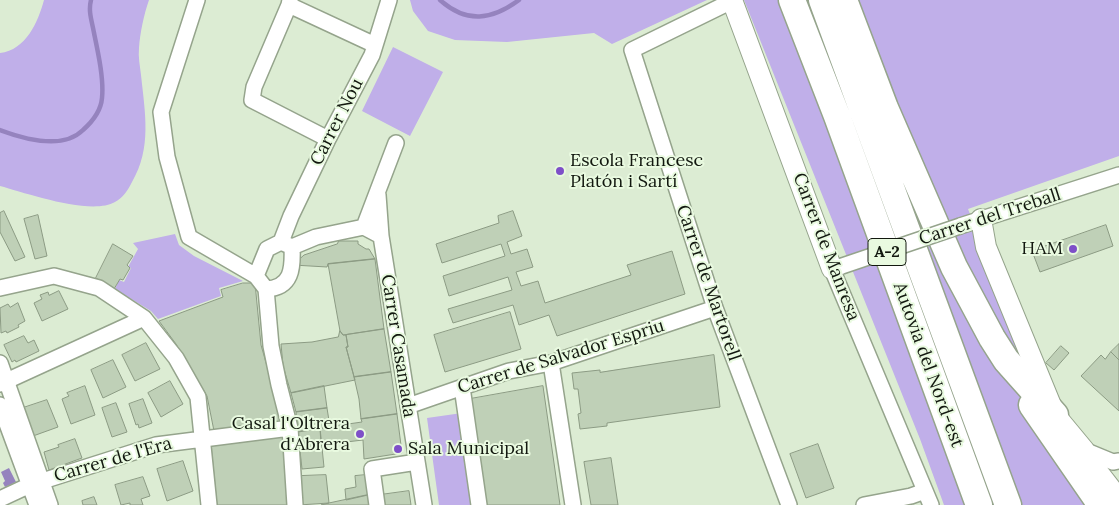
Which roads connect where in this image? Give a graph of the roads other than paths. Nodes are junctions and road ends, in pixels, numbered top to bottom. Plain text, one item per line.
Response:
1 (197, 0) edge
2 (389, 0) edge
3 (792, 0) edge
4 (822, 0) edge
5 (844, 0) edge
6 (732, 1) edge
7 (290, 2) edge
8 (375, 46) junction
9 (328, 139) junction
10 (396, 143) dead end
11 (1119, 175) edge
12 (378, 191) junction
13 (981, 219) junction
14 (364, 227) junction
15 (381, 236) junction
16 (287, 244) junction
17 (837, 267) junction
18 (256, 276) junction
19 (0, 288) edge
20 (266, 289) junction
21 (715, 308) junction
22 (144, 318) junction
23 (1006, 360) junction
24 (0, 362) edge
25 (551, 363) junction
26 (4, 382) edge
27 (462, 387) junction
28 (0, 405) edge
29 (408, 406) junction
30 (1054, 415) junction
31 (290, 428) junction
32 (203, 438) junction
33 (1084, 450) junction
34 (1119, 461) edge
35 (417, 462) junction
36 (36, 483) junction
37 (926, 491) junction
38 (0, 499) edge
39 (1119, 499) edge
40 (37, 505) edge
41 (50, 505) edge
42 (209, 505) edge
43 (295, 505) edge
44 (376, 505) edge
45 (424, 505) edge
46 (479, 505) edge
47 (573, 505) edge
48 (790, 505) edge
49 (864, 505) edge
50 (931, 505) edge
51 (979, 505) edge
52 (1008, 505) edge
53 (1101, 505) edge

1 - 18 street
2 - 8 street, Carrer Nou
3 - 51 highway, Autovia del Nord-est / A-2
4 - 52 highway, Autovia del Nord-est / A-2
5 - 23 highway
6 - 17 street, Carrer de Manresa
6 - 21 street, Carrer de Martorell
7 - 8 street
7 - 9 street
8 - 9 street, Carrer Nou
9 - 16 street, Carrer Nou
10 - 12 street
11 - 13 street, Carrer del Treball
12 - 14 street
12 - 15 street, Carrer Casamada
13 - 17 street, Carrer del Treball, bridge
13 - 30 street
14 - 15 street
14 - 16 street
15 - 29 street, Carrer Casamada
16 - 18 street
16 - 20 street
17 - 37 street, Carrer de Manresa
18 - 20 street
19 - 22 street
20 - 31 street
21 - 25 street, Carrer de Salvador Espriu
21 - 48 street, Carrer de Martorell
22 - 26 street
22 - 32 street
23 - 30 highway
23 - 53 highway
24 - 26 street
25 - 27 street, Carrer de Salvador Espriu
25 - 47 street
26 - 36 street
27 - 29 street, Carrer de Salvador Espriu
27 - 46 street
28 - 36 street
29 - 35 street, Carrer Casamada
30 - 33 street
31 - 32 street, Carrer de l'Era
31 - 43 street
32 - 36 street, Carrer de l'Era
32 - 42 street
33 - 34 street
33 - 39 street
35 - 44 street
35 - 45 street, Carrer Casamada
36 - 38 street, Carrer de l'Era
36 - 40 street
36 - 41 street
37 - 49 street
37 - 50 street, Carrer de Manresa

